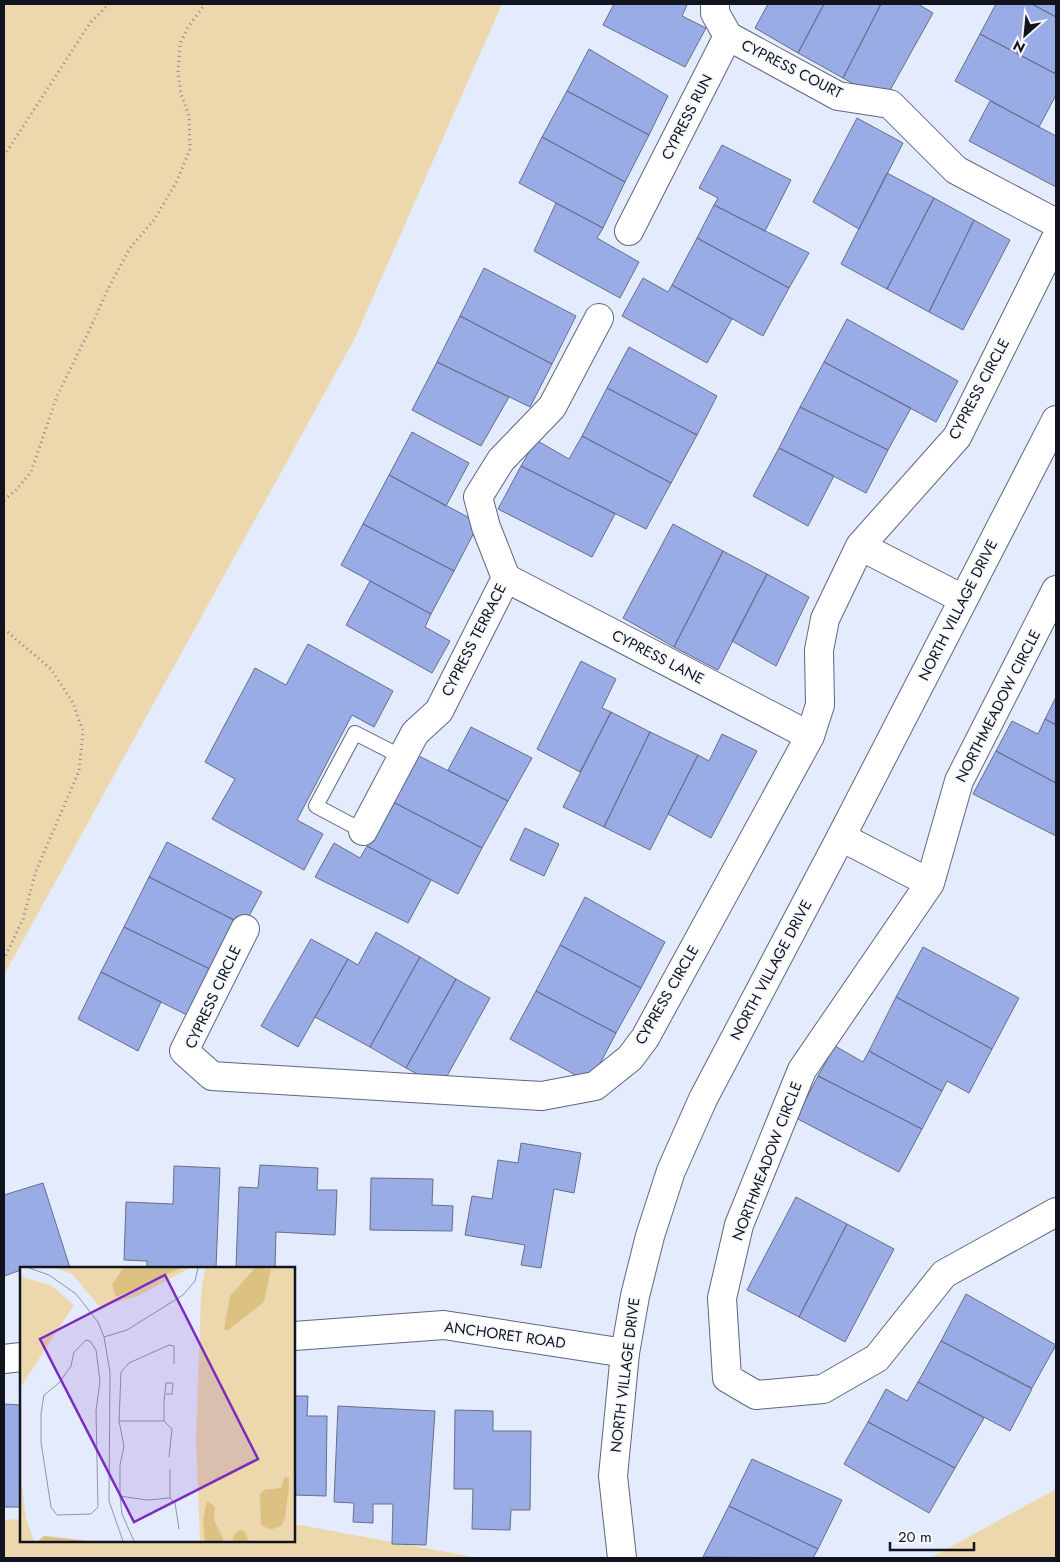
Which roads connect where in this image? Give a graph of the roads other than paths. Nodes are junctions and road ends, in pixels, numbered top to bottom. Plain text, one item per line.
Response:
1 (715, 4) edge
2 (728, 36) junction
3 (1056, 223) edge
4 (629, 231) dead end
5 (1056, 238) edge
6 (599, 318) dead end
7 (1056, 420) edge
8 (860, 546) junction
9 (506, 578) junction
10 (1056, 590) edge
11 (963, 599) junction
12 (810, 736) junction
13 (402, 757) junction
14 (363, 831) joint
15 (841, 837) junction
16 (930, 883) junction
17 (245, 929) dead end
18 (1056, 1212) edge
19 (295, 1336) edge
20 (625, 1353) junction
21 (20, 1357) edge
22 (4, 1359) edge
23 (622, 1558) edge

1 - 2 street
2 - 3 street, CYPRESS COURT
2 - 4 street, CYPRESS RUN
5 - 8 street, CYPRESS CIRCLE
6 - 9 street, CYPRESS TERRACE
7 - 11 street, NORTH VILLAGE DRIVE
8 - 11 street
8 - 12 street, CYPRESS CIRCLE
9 - 12 street, CYPRESS LANE
9 - 13 street, CYPRESS TERRACE
10 - 16 street, NORTHMEADOW CIRCLE
11 - 15 street, NORTH VILLAGE DRIVE
12 - 17 street, CYPRESS CIRCLE
13 - 14 street, CYPRESS TERRACE
13 - 14 lane
15 - 16 street
15 - 20 street, NORTH VILLAGE DRIVE
16 - 18 street, NORTHMEADOW CIRCLE
19 - 20 street, ANCHORET ROAD
20 - 23 street, NORTH VILLAGE DRIVE
21 - 22 street

